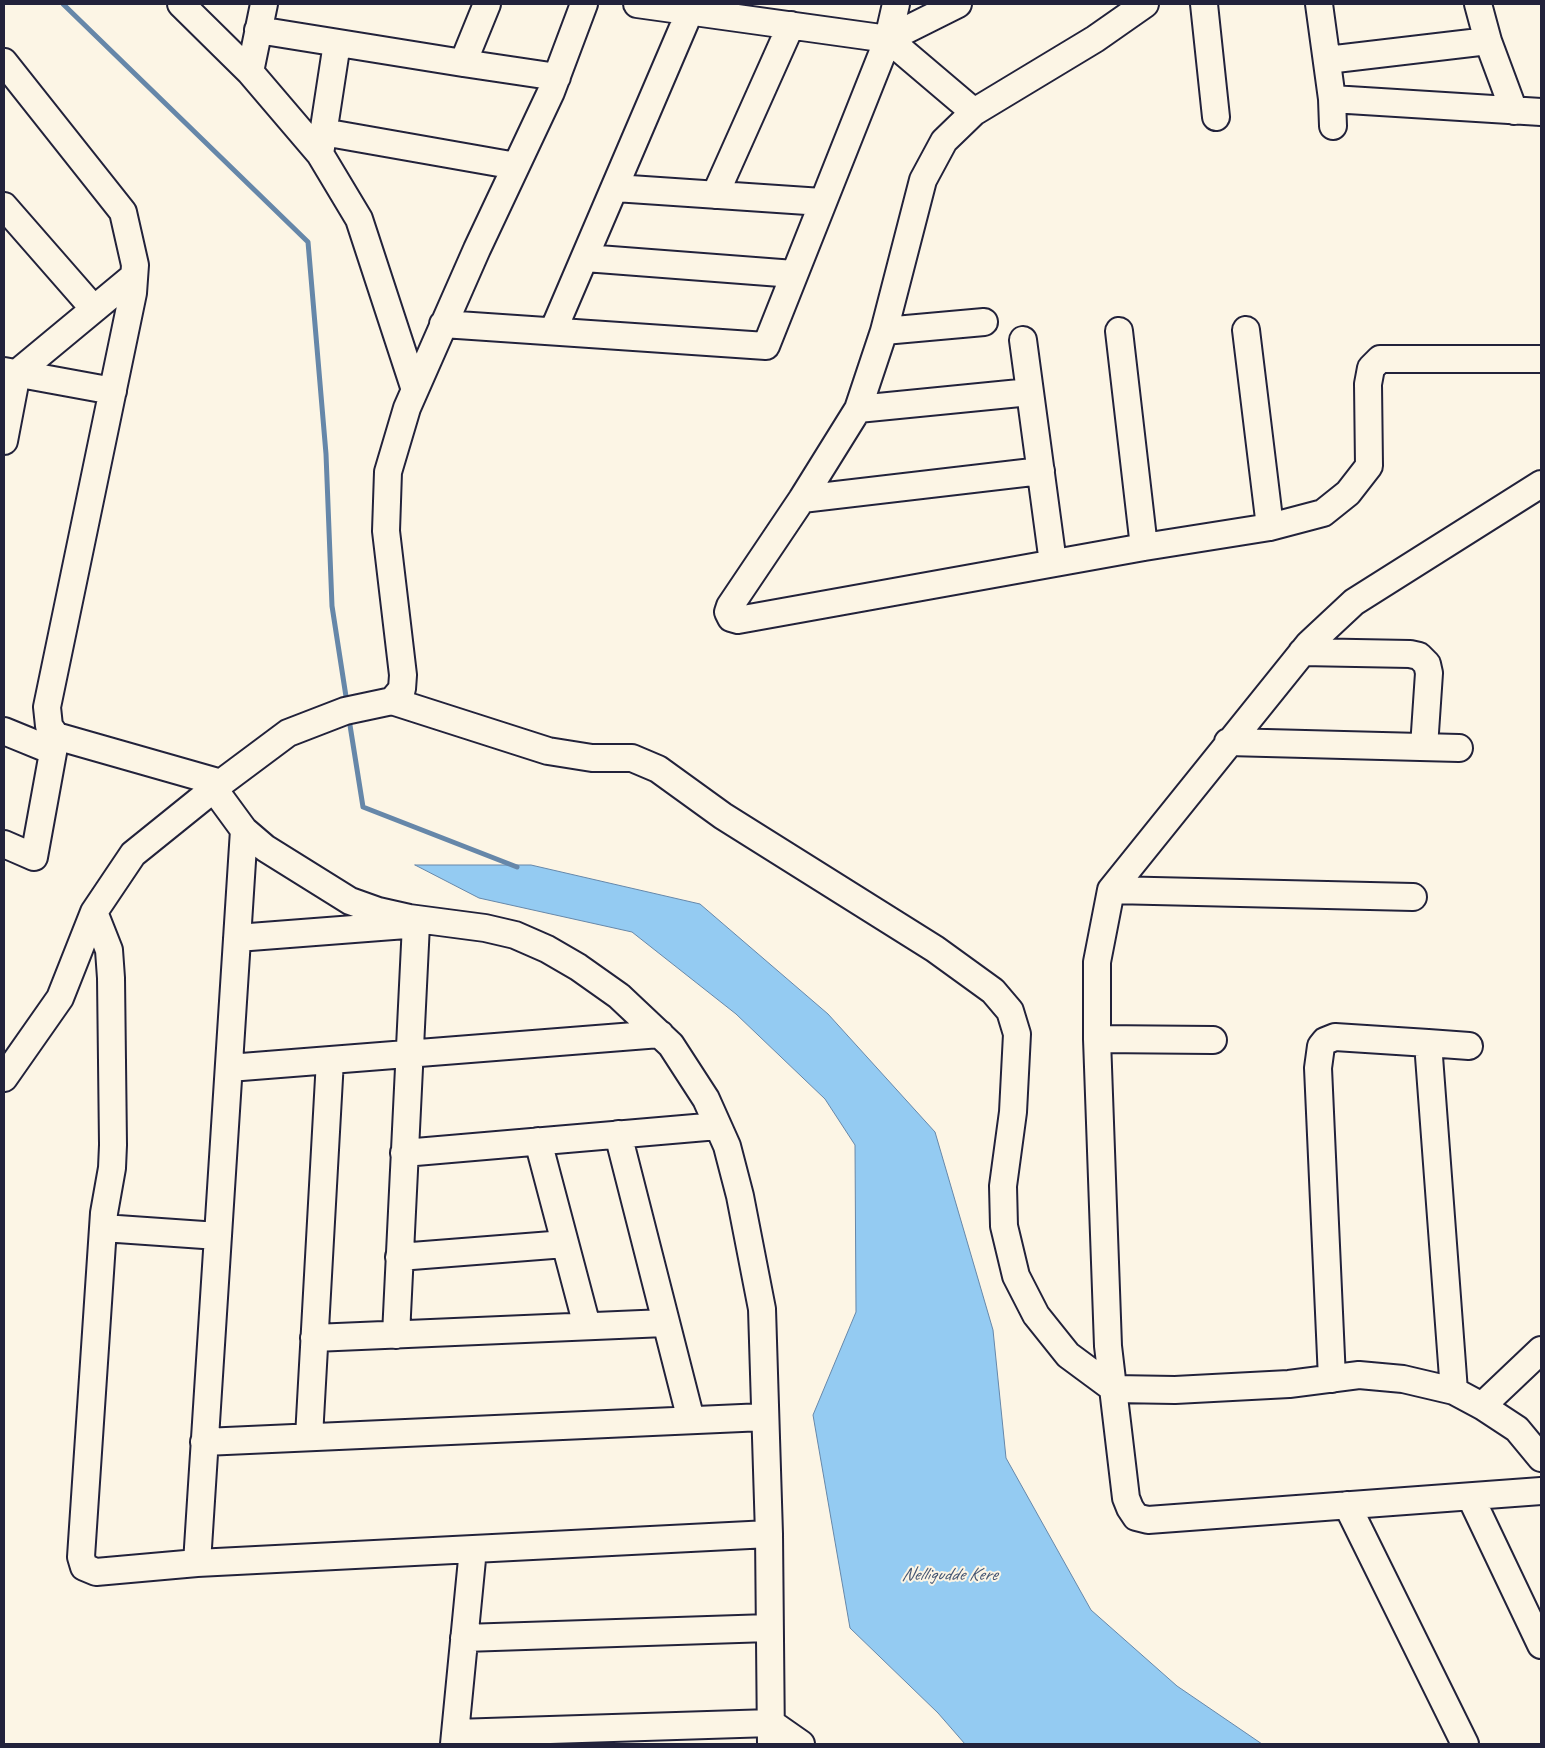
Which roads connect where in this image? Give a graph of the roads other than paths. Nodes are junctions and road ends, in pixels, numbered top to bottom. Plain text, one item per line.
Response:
1 (181, 4) edge
2 (264, 4) edge
3 (487, 4) edge
4 (584, 4) edge
5 (637, 4) edge
6 (896, 4) edge
7 (958, 4) edge
8 (1145, 4) edge
9 (1204, 4) edge
10 (1319, 4) edge
11 (1478, 4) edge
12 (690, 11) junction
13 (791, 25) junction
14 (258, 30) junction
15 (888, 39) junction
16 (1488, 41) junction
17 (337, 44) junction
18 (1327, 60) junction
19 (4, 62) edge
20 (463, 63) junction
21 (250, 72) junction
22 (557, 77) junction
23 (1332, 99) junction
24 (1514, 111) junction
25 (974, 112) junction
26 (1541, 112) edge
27 (1216, 117) dead end
28 (1334, 126) dead end
29 (322, 143) junction
30 (516, 166) junction
31 (614, 188) junction
32 (715, 195) junction
33 (822, 202) junction
34 (4, 206) edge
35 (585, 258) junction
36 (794, 274) junction
37 (134, 276) junction
38 (94, 309) junction
39 (984, 322) dead end
40 (443, 324) junction
41 (1246, 330) dead end
42 (553, 331) junction
43 (1119, 331) dead end
44 (884, 332) junction
45 (1023, 340) dead end
46 (1541, 358) edge
47 (8, 367) edge
48 (415, 390) junction
49 (113, 391) junction
50 (1030, 392) junction
51 (858, 409) junction
52 (4, 441) edge
53 (1041, 471) junction
54 (1541, 484) edge
55 (802, 499) junction
56 (1270, 527) junction
57 (1144, 547) junction
58 (1053, 563) junction
59 (1302, 652) junction
60 (392, 700) junction
61 (4, 731) edge
62 (1228, 742) junction
63 (54, 743) junction
64 (1424, 747) junction
65 (1459, 748) dead end
66 (217, 786) junction
67 (244, 830) junction
68 (4, 844) edge
69 (1111, 890) junction
70 (1413, 897) dead end
71 (94, 912) junction
72 (445, 922) junction
73 (416, 924) junction
74 (237, 938) junction
75 (660, 1034) junction
76 (1096, 1039) junction
77 (1213, 1040) dead end
78 (1428, 1043) junction
79 (1469, 1046) dead end
80 (409, 1054) junction
81 (330, 1060) junction
82 (229, 1068) junction
83 (4, 1078) edge
84 (718, 1126) junction
85 (618, 1134) junction
86 (538, 1142) junction
87 (404, 1153) junction
88 (104, 1228) junction
89 (218, 1236) junction
90 (566, 1244) junction
91 (399, 1256) junction
92 (665, 1323) junction
93 (587, 1326) junction
94 (396, 1335) junction
95 (314, 1338) junction
96 (1541, 1350) edge
97 (1332, 1379) junction
98 (1114, 1389) junction
99 (1454, 1391) junction
100 (1482, 1406) junction
101 (764, 1417) junction
102 (691, 1420) junction
103 (309, 1437) junction
104 (204, 1442) junction
105 (1541, 1458) edge
106 (1541, 1491) edge
107 (1471, 1498) junction
108 (1347, 1505) junction
109 (769, 1534) junction
110 (472, 1549) junction
111 (197, 1563) junction
112 (769, 1628) junction
113 (464, 1638) junction
114 (1541, 1644) edge
115 (771, 1734) edge
116 (531, 1738) edge
117 (454, 1739) edge
118 (801, 1744) edge
119 (1465, 1744) edge

1 - 21 street
2 - 14 street
3 - 20 street
4 - 22 street
5 - 12 street
6 - 15 street
7 - 15 street
8 - 25 street
9 - 27 street
10 - 18 street
11 - 16 street
12 - 13 street
12 - 31 street
13 - 15 street
13 - 32 street
14 - 17 street
14 - 21 street
15 - 25 street
15 - 33 street
16 - 18 street
16 - 24 street
17 - 20 street
17 - 29 street
18 - 23 street
19 - 37 street
20 - 22 street
21 - 29 street
22 - 30 street
23 - 24 street
23 - 28 street
24 - 26 street
25 - 44 street
29 - 30 street
29 - 48 street
30 - 40 street
31 - 32 street
31 - 35 street
32 - 33 street
33 - 36 street
34 - 38 street
35 - 36 street
35 - 42 street
36 - 42 street
37 - 38 street
37 - 49 street
38 - 47 street
39 - 44 street
40 - 42 street
40 - 48 street
41 - 56 street
43 - 57 street
44 - 51 street
45 - 50 street
46 - 56 street
47 - 49 street
47 - 52 street
48 - 60 street
49 - 63 street
50 - 51 street
50 - 53 street
51 - 55 street
53 - 55 street
53 - 58 street
54 - 59 street
55 - 58 street
56 - 57 street
57 - 58 street
59 - 62 street
59 - 64 street
60 - 66 street
60 - 98 street
61 - 63 street
62 - 64 street
62 - 69 street
63 - 66 street
63 - 68 street
64 - 65 street
66 - 67 street
66 - 71 street
67 - 72 street
67 - 74 street
69 - 70 street
69 - 76 street
71 - 83 street
71 - 88 street
72 - 73 street
72 - 75 street
73 - 74 street
73 - 80 street
74 - 82 street
75 - 80 street
75 - 84 street
76 - 77 street
76 - 98 street
78 - 79 street
78 - 97 street
78 - 99 street
80 - 81 street
80 - 87 street
81 - 82 street
81 - 95 street
82 - 89 street
84 - 85 street
84 - 101 street
85 - 86 street
85 - 92 street
86 - 87 street
86 - 90 street
87 - 91 street
88 - 89 street
88 - 111 street
89 - 104 street
90 - 91 street
90 - 93 street
91 - 94 street
92 - 93 street
92 - 102 street
93 - 94 street
94 - 95 street
95 - 103 street
96 - 100 street
97 - 98 street
97 - 99 street
98 - 108 street
99 - 100 street
100 - 105 street
101 - 102 street
101 - 109 street
102 - 103 street
103 - 104 street
104 - 111 street
106 - 107 street
107 - 108 street
107 - 114 street
108 - 119 street
109 - 110 street
109 - 112 street
110 - 111 street
110 - 113 street
112 - 113 street
112 - 115 street
113 - 117 street
115 - 116 street
115 - 118 street
116 - 117 street

